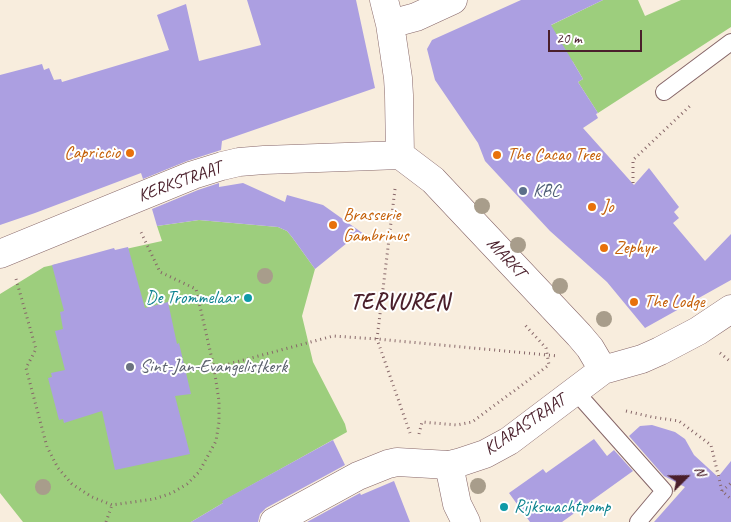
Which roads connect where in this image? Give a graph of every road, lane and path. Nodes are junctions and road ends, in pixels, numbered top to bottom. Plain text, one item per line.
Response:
1 (453, 0) edge
2 (387, 12) edge
3 (731, 42) edge
4 (664, 92) dead end
5 (696, 101) dead end
6 (400, 155) junction
7 (633, 183) dead end
8 (127, 202) junction
9 (4, 253) edge
10 (731, 309) edge
11 (520, 319) dead end
12 (377, 339) junction
13 (716, 349) dead end
14 (547, 355) junction
15 (566, 357) dead end
16 (731, 362) edge
17 (214, 368) junction
18 (604, 370) junction
19 (575, 391) junction
20 (626, 410) dead end
21 (412, 438) dead end
22 (417, 438) dead end
23 (449, 465) junction
24 (731, 483) edge
25 (722, 491) junction
26 (731, 499) edge
27 (112, 505) junction
28 (106, 522) edge
29 (274, 522) edge
30 (466, 522) edge
31 (638, 522) edge

1 - 2 street
2 - 6 street
3 - 4 lane
5 - 7 path
6 - 8 street, KERKSTRAAT
6 - 12 path
6 - 18 street, MARKT
8 - 9 street, KERKSTRAAT
8 - 17 path
9 - 27 path
10 - 18 street, KLARASTRAAT
11 - 14 path
12 - 14 path
12 - 17 path
12 - 21 path
13 - 16 path
14 - 15 path
14 - 22 path
17 - 27 path
18 - 19 street, KLARASTRAAT
19 - 23 street, KLARASTRAAT
19 - 31 lane
20 - 25 path
23 - 29 street, KLARASTRAAT
23 - 30 street
24 - 25 path
25 - 26 path
27 - 28 path

